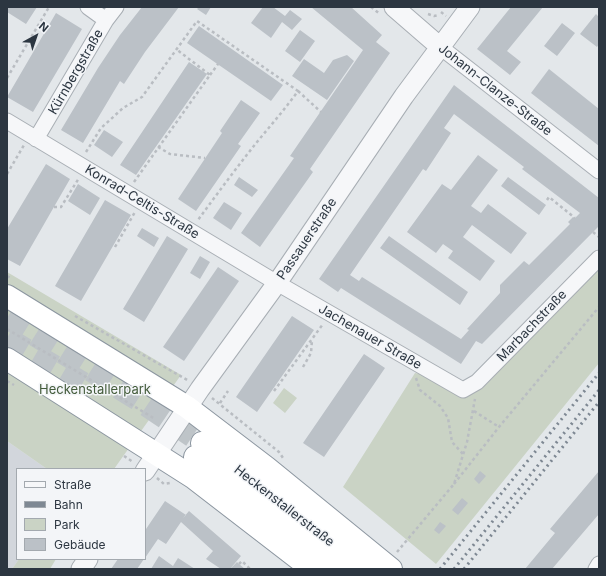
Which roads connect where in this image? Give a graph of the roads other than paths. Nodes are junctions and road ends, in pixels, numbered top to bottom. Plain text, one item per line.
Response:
1 (88, 7) edge
2 (116, 7) edge
3 (394, 7) edge
4 (470, 7) edge
5 (106, 20) junction
6 (439, 46) junction
7 (7, 121) edge
8 (33, 137) junction
9 (599, 171) edge
10 (599, 258) edge
11 (277, 283) junction
12 (10, 288) edge
13 (7, 359) edge
14 (463, 390) joint
15 (188, 407) junction
16 (151, 462) edge
17 (87, 560) edge
18 (392, 563) edge
19 (599, 564) edge
20 (81, 569) edge
21 (312, 569) edge
22 (339, 569) edge
23 (364, 569) edge
24 (596, 569) edge

1 - 5 street
2 - 5 street, Kürnbergstraße
3 - 6 street, Johann-Clanze-Straße
4 - 6 street, Passauerstraße
5 - 8 street, Kürnbergstraße
6 - 9 street, Johann-Clanze-Straße
6 - 11 street, Passauerstraße
7 - 8 street, Konrad-Celtis-Straße
8 - 11 street, Konrad-Celtis-Straße
10 - 14 street, Marbachstraße
11 - 14 street, Jachenauer Straße
11 - 15 street, Passauerstraße
12 - 15 highway
13 - 16 highway
15 - 16 street, Passauerstraße
15 - 18 highway
16 - 21 highway
17 - 20 street
19 - 24 street
22 - 23 highway, Heckenstallerstraße

